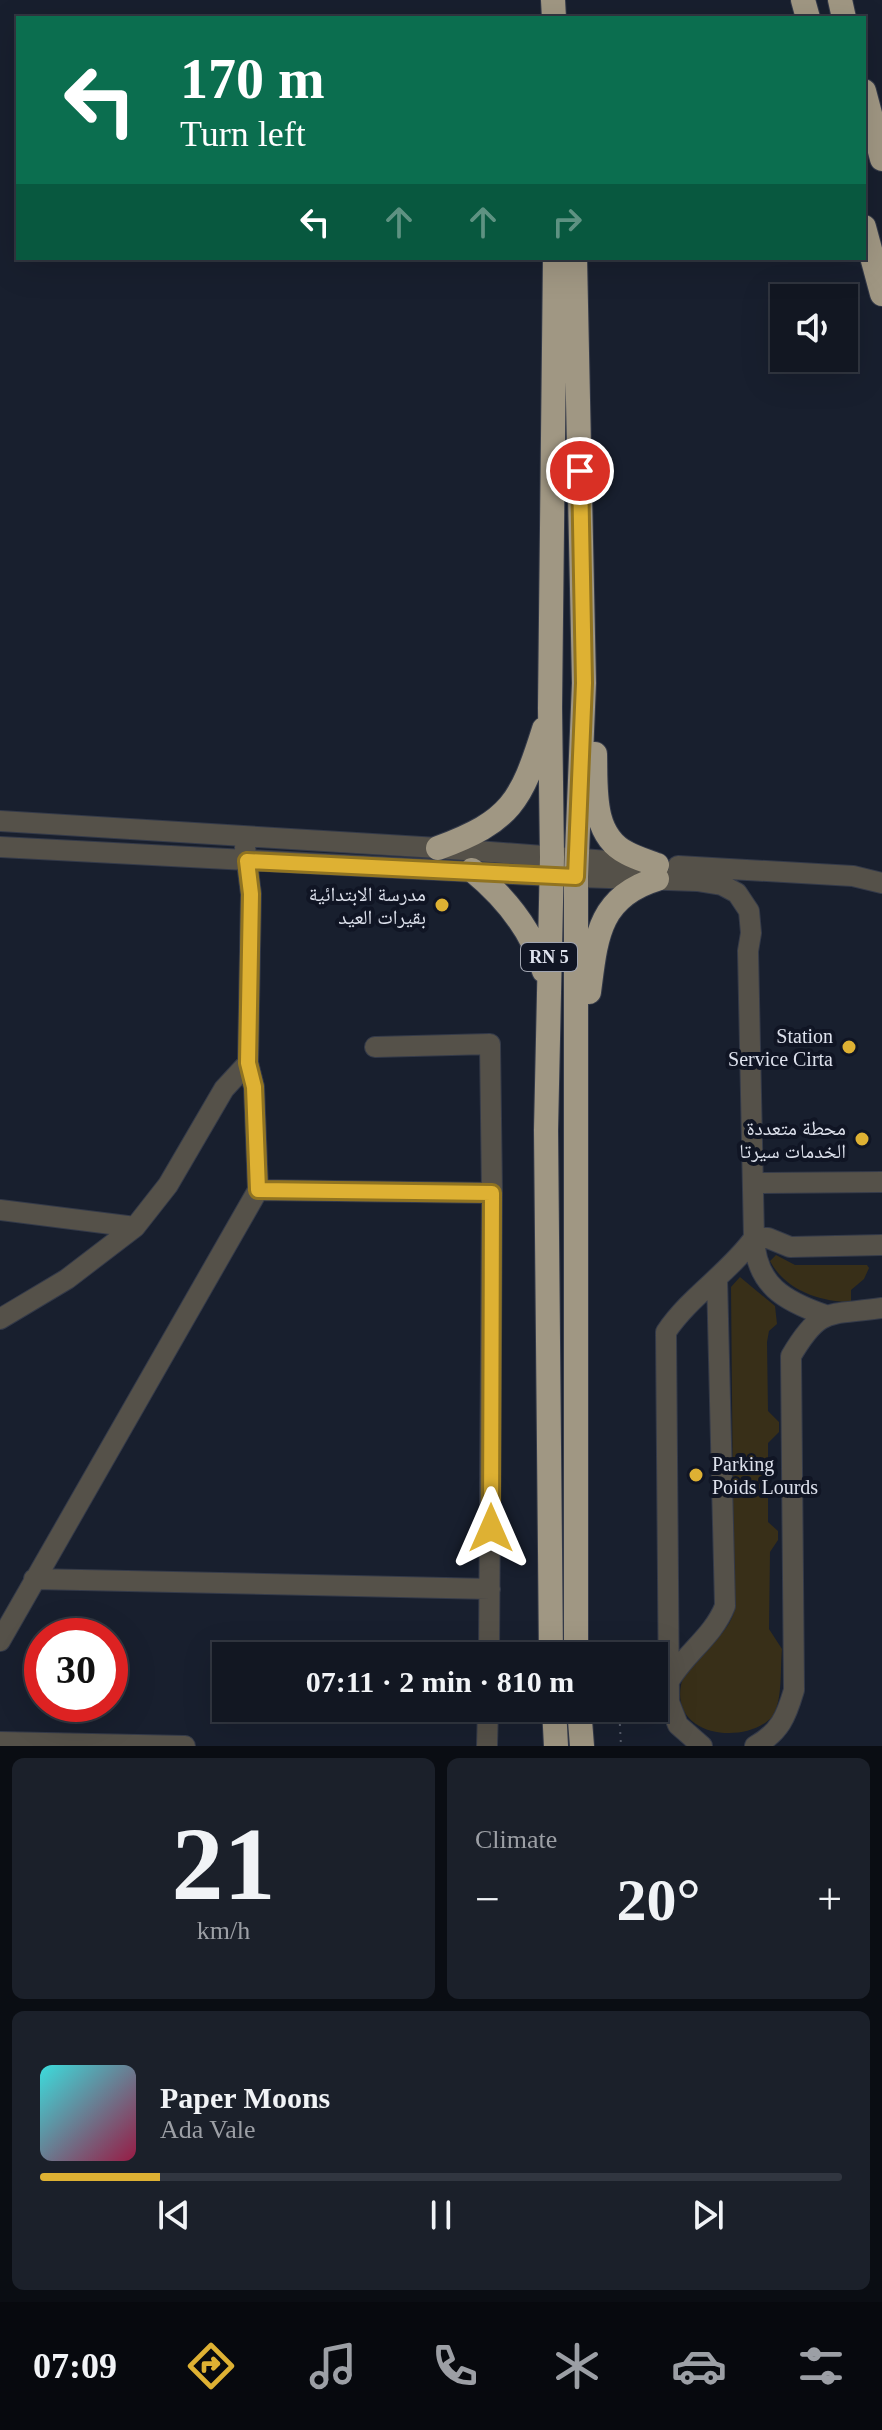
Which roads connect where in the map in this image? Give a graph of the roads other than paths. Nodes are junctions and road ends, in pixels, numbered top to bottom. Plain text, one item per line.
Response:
1 (866, 99) edge
2 (882, 159) edge
3 (866, 234) edge
4 (555, 260) edge
5 (575, 260) edge
6 (882, 294) edge
7 (584, 683) junction
8 (550, 708) junction
9 (0, 821) edge
10 (243, 835) junction
11 (0, 847) edge
12 (438, 848) junction
13 (247, 861) junction
14 (551, 866) junction
15 (576, 868) junction
16 (472, 870) junction
17 (657, 872) junction
18 (882, 883) edge
19 (548, 989) junction
20 (375, 1047) dead end
21 (577, 1049) junction
22 (248, 1063) junction
23 (882, 1182) edge
24 (753, 1183) junction
25 (258, 1190) junction
26 (492, 1193) junction
27 (0, 1210) edge
28 (135, 1227) junction
29 (754, 1238) junction
30 (882, 1245) edge
31 (717, 1278) junction
32 (882, 1308) edge
33 (825, 1315) junction
34 (0, 1319) edge
35 (34, 1579) junction
36 (490, 1589) junction
37 (0, 1641) edge
38 (489, 1642) edge
39 (551, 1642) edge
40 (576, 1642) edge
41 (668, 1642) edge
42 (668, 1683) joint
43 (488, 1722) edge
44 (555, 1722) edge
45 (580, 1722) edge
46 (0, 1742) edge
47 (185, 1746) edge
48 (487, 1746) edge
49 (556, 1746) edge
50 (582, 1746) edge
51 (702, 1746) edge
52 (755, 1746) edge

1 - 2 highway
3 - 6 highway
4 - 8 highway, RN 5
5 - 7 highway, RN 5
7 - 15 highway, RN 5
7 - 17 highway
8 - 12 highway
8 - 14 highway, RN 5
9 - 10 street
10 - 12 street
10 - 13 street
11 - 13 street
12 - 14 street
13 - 16 street
13 - 22 street
14 - 15 street
14 - 16 street
14 - 19 highway, RN 5
15 - 17 street
15 - 21 highway, RN 5
16 - 19 highway
17 - 18 street
17 - 21 highway
17 - 24 street
19 - 39 highway, RN 5
20 - 26 street
21 - 40 highway, RN 5
22 - 25 street
22 - 28 street
23 - 24 street
24 - 29 street
25 - 26 street
25 - 35 street
26 - 36 street
27 - 28 street
28 - 34 street
29 - 30 street
29 - 31 street
29 - 33 street
31 - 41 street
31 - 42 street
32 - 33 street
33 - 52 street
35 - 36 street
35 - 37 street
36 - 38 street
42 - 51 street
43 - 48 street
44 - 49 highway
45 - 50 highway
46 - 47 street

